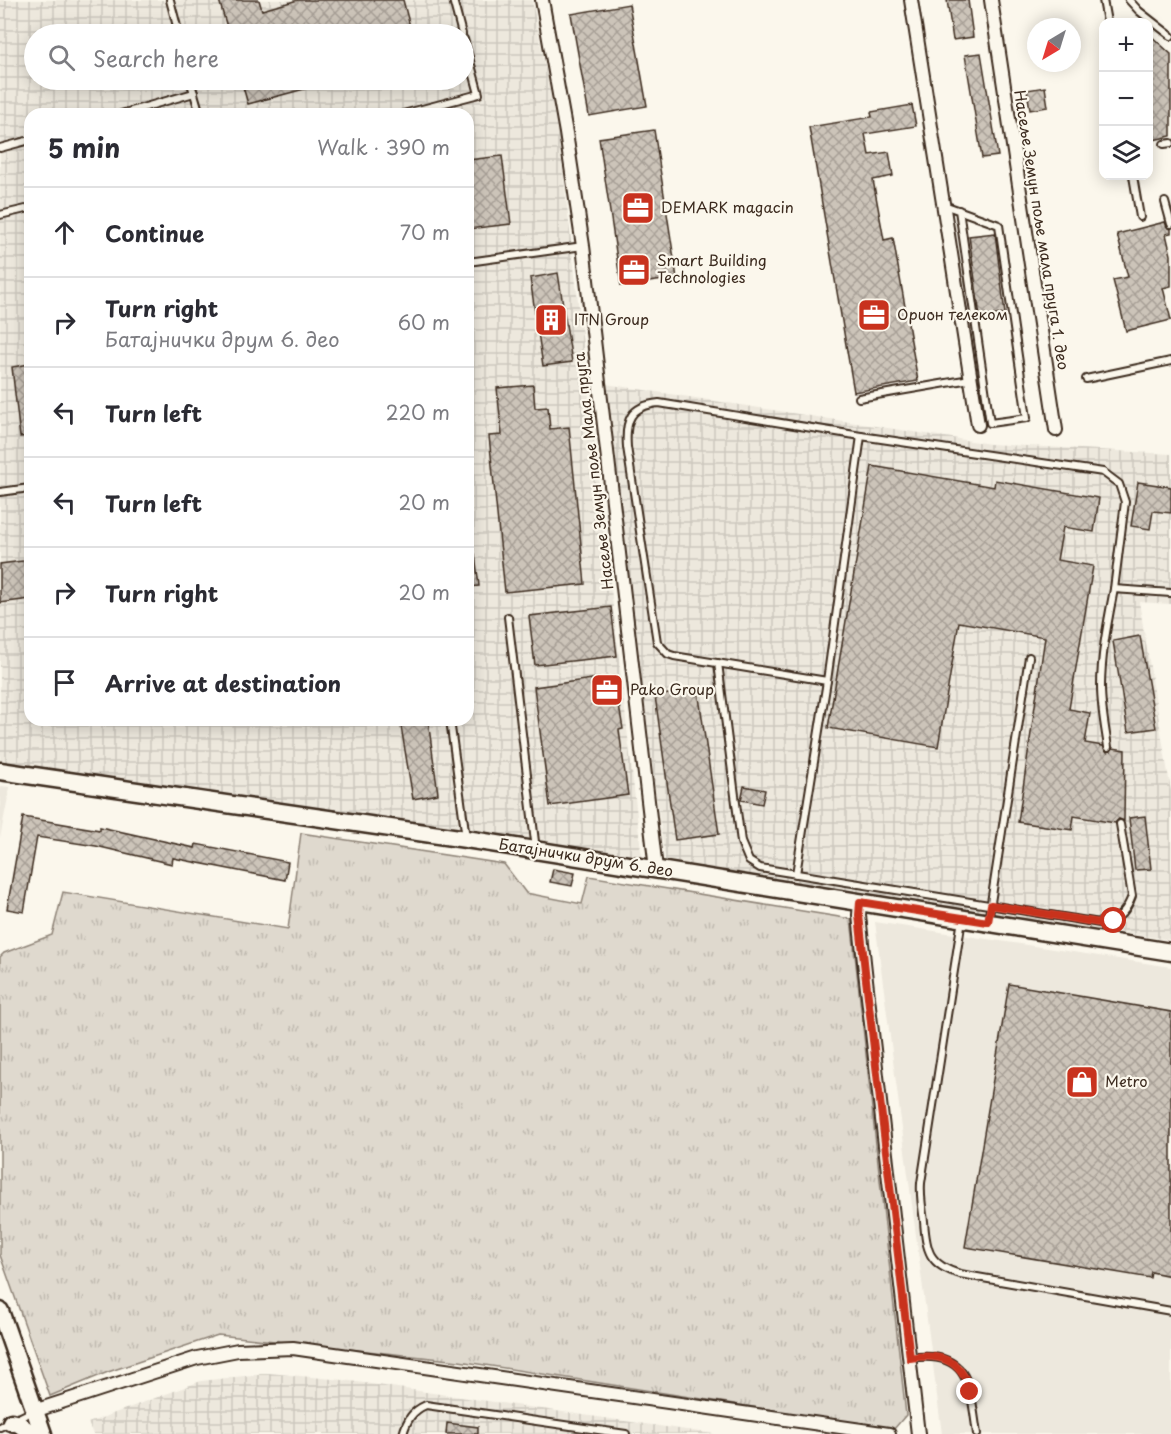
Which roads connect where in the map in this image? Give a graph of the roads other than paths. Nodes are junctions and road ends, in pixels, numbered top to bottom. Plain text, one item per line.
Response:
1 (170, 0) edge
2 (453, 0) edge
3 (542, 0) edge
4 (911, 0) edge
5 (991, 0) edge
6 (1103, 0) edge
7 (1129, 0) edge
8 (1106, 18) edge
9 (176, 24) edge
10 (459, 24) edge
11 (1171, 36) edge
12 (474, 76) edge
13 (193, 90) edge
14 (194, 93) junction
15 (142, 108) edge
16 (198, 108) edge
17 (426, 108) edge
18 (24, 142) edge
19 (0, 148) edge
20 (1134, 180) edge
21 (1165, 202) dead end
22 (944, 205) junction
23 (24, 209) edge
24 (959, 210) junction
25 (0, 215) edge
26 (1140, 217) dead end
27 (1171, 224) edge
28 (583, 246) junction
29 (474, 261) edge
30 (1171, 361) edge
31 (971, 378) junction
32 (1086, 379) dead end
33 (859, 398) dead end
34 (978, 425) dead end
35 (1056, 430) dead end
36 (861, 436) junction
37 (24, 489) edge
38 (0, 492) edge
39 (1113, 589) junction
40 (1171, 593) edge
41 (508, 617) dead end
42 (1029, 657) dead end
43 (718, 663) junction
44 (827, 681) junction
45 (451, 726) edge
46 (1108, 747) dead end
47 (0, 771) edge
48 (1120, 824) dead end
49 (466, 839) junction
50 (536, 850) junction
51 (656, 869) junction
52 (796, 874) junction
53 (860, 902) junction
54 (991, 905) junction
55 (962, 918) junction
56 (988, 922) junction
57 (1171, 952) edge
58 (0, 1311) edge
59 (1171, 1311) edge
60 (910, 1358) junction
61 (34, 1411) junction
62 (6, 1424) edge
63 (32, 1434) edge
64 (43, 1434) edge
65 (403, 1434) edge
66 (626, 1434) edge
67 (889, 1434) edge
68 (918, 1434) edge
69 (977, 1434) edge

1 - 9 lane
2 - 10 lane
3 - 28 street, Насеље Земун поље Мала пруга
4 - 22 street
5 - 35 street, Насеље Земун поље мала пруга 1. део
6 - 8 lane
7 - 11 lane
12 - 17 lane
13 - 14 lane
14 - 15 lane
14 - 16 lane
18 - 19 lane
20 - 26 lane
21 - 27 lane
22 - 24 lane
22 - 31 street
23 - 25 lane
24 - 24 lane
28 - 29 lane
28 - 51 street, Насеље Земун поље Мала пруга
30 - 32 lane
31 - 33 lane
31 - 34 street
36 - 39 lane
36 - 43 lane
36 - 44 lane
37 - 38 lane
39 - 40 lane
39 - 46 lane
41 - 50 lane
42 - 54 lane
43 - 44 lane
43 - 52 lane
44 - 52 lane
45 - 49 lane
47 - 49 street, Батајнички друм 6. део
48 - 54 lane
49 - 50 street, Батајнички друм 6. део
50 - 51 street, Батајнички друм 6. део
51 - 53 street, Батајнички друм 6. део
52 - 54 lane
53 - 55 street, Батајнички друм 6. део
53 - 60 street
54 - 56 lane
55 - 56 street, Батајнички друм 6. део
55 - 59 lane
56 - 57 street, Батајнички друм 6. део
58 - 61 street
60 - 68 street
60 - 69 lane
61 - 62 lane
61 - 64 street
61 - 67 street
62 - 63 street
65 - 66 lane

